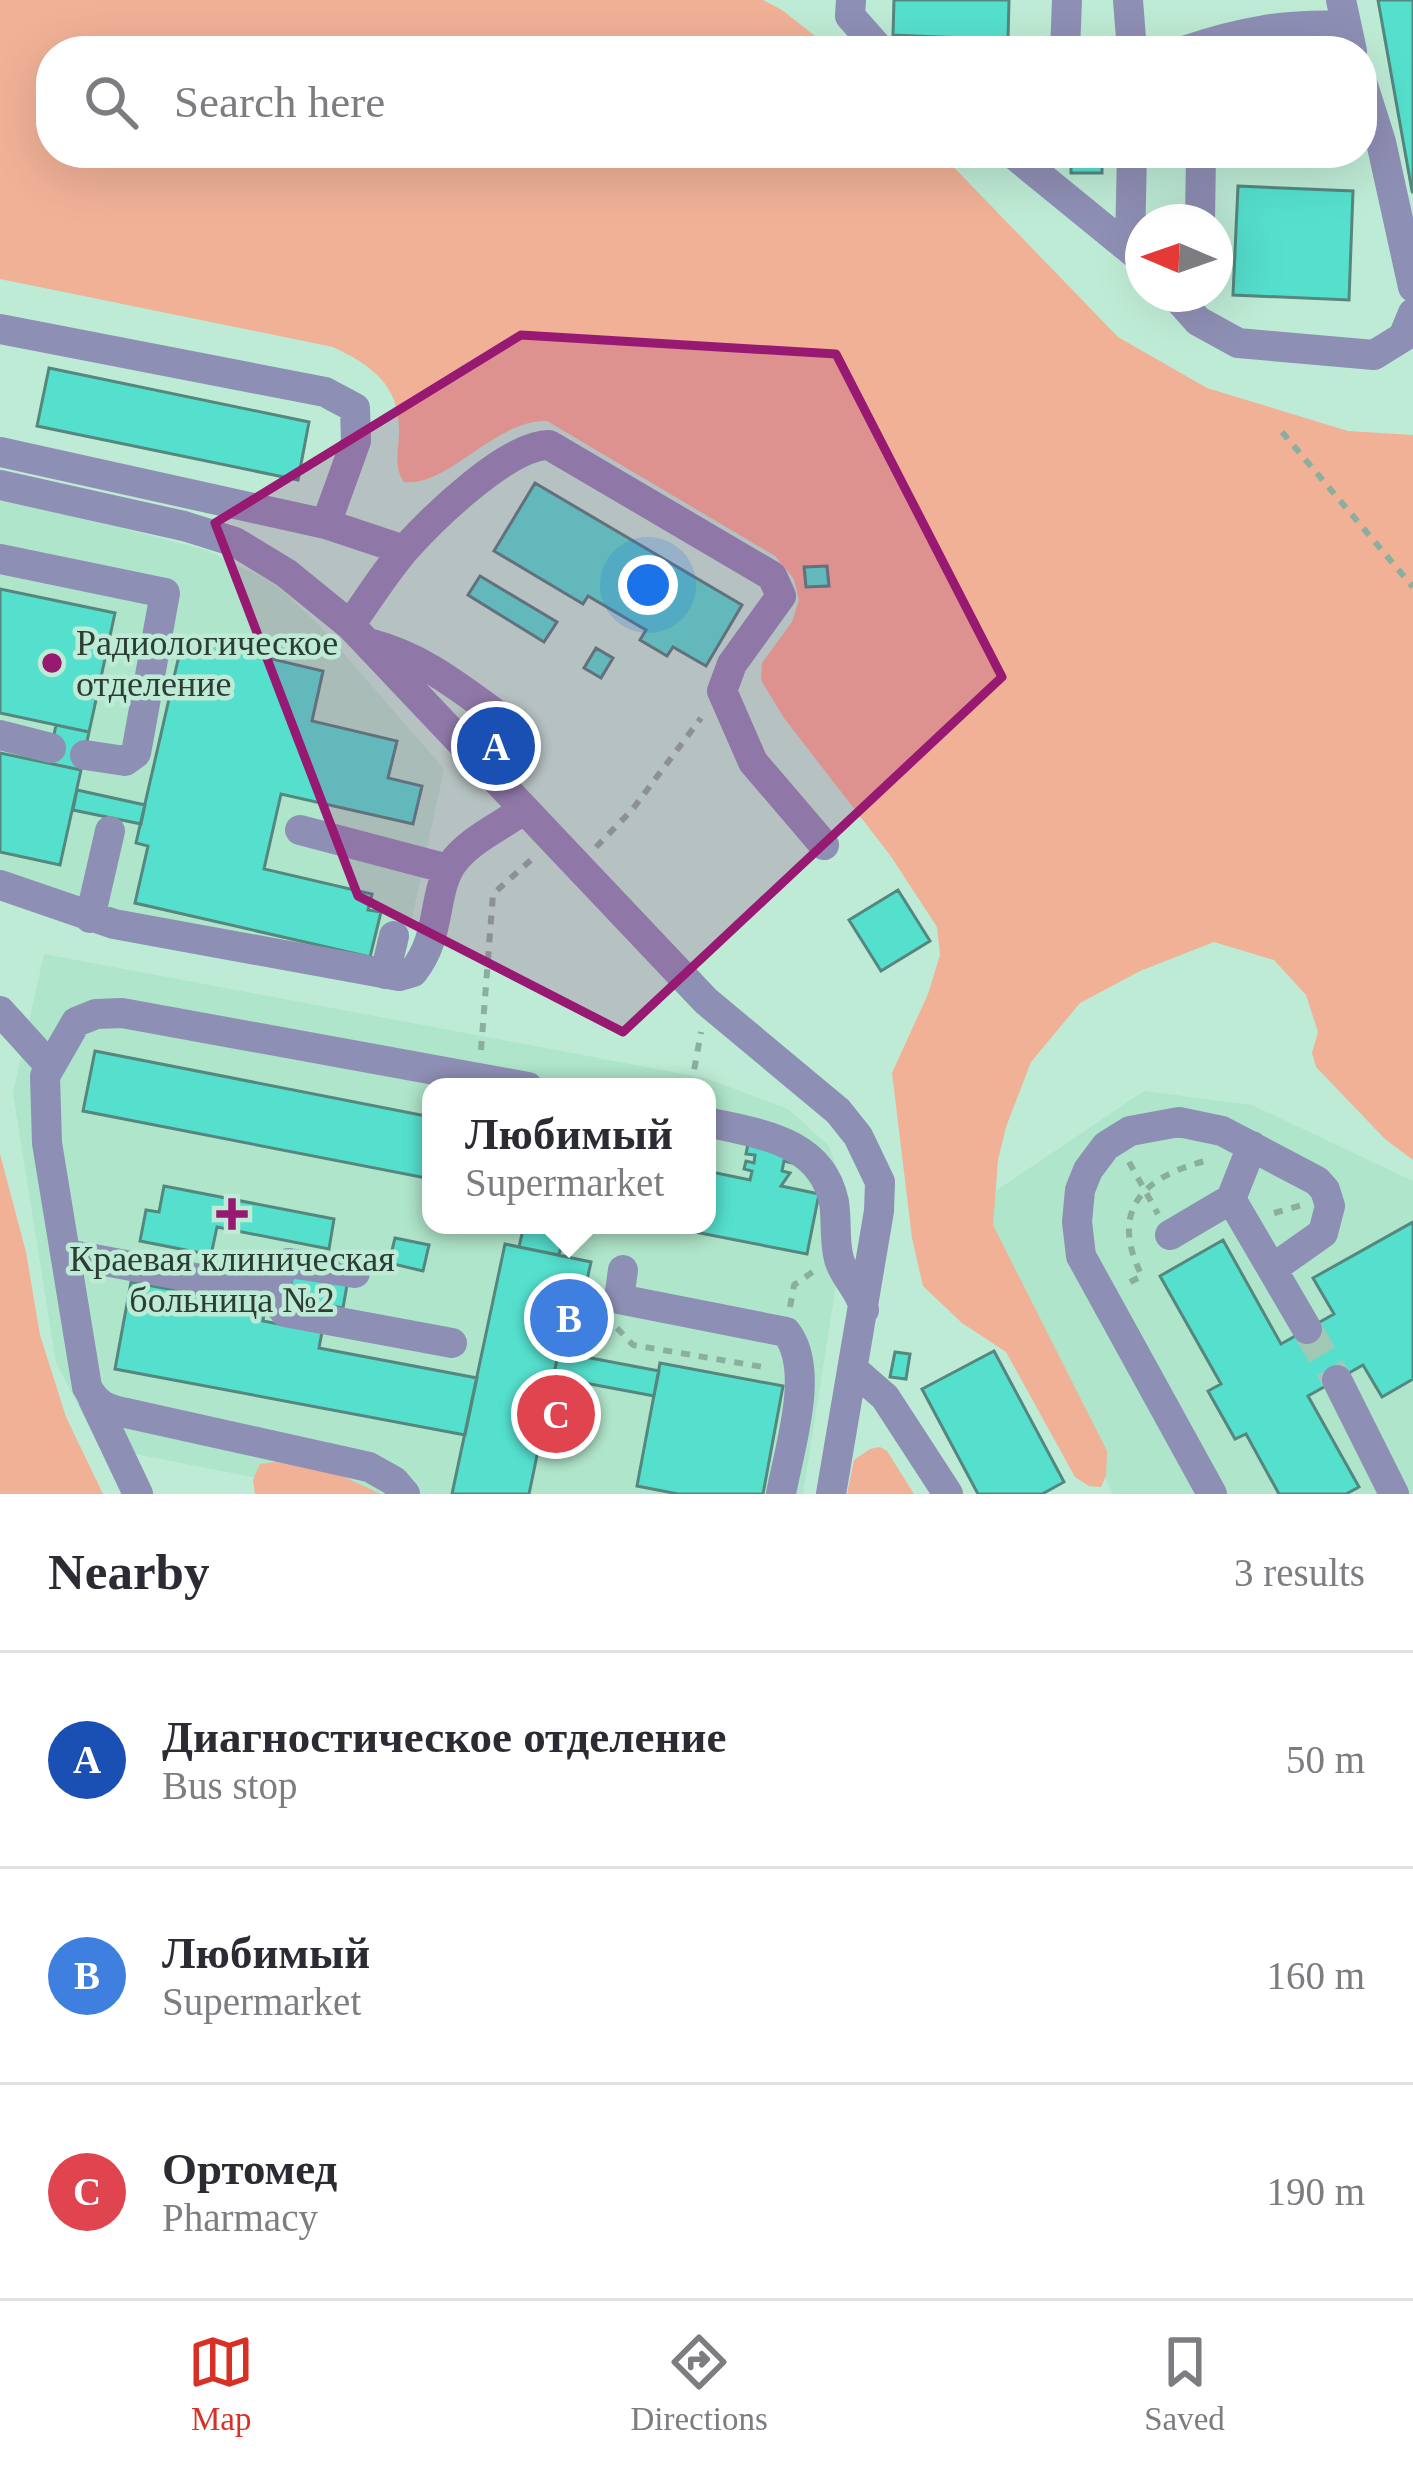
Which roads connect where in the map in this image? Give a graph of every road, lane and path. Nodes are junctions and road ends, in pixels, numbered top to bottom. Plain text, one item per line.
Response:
1 (851, 0) edge
2 (1067, 0) edge
3 (1128, 0) edge
4 (1346, 26) edge
5 (868, 36) edge
6 (1066, 36) edge
7 (1131, 36) edge
8 (1227, 36) edge
9 (1377, 129) edge
10 (1031, 168) edge
11 (1133, 168) edge
12 (1201, 168) edge
13 (1135, 204) edge
14 (1200, 204) edge
15 (1125, 242) edge
16 (1413, 287) edge
17 (1190, 312) edge
18 (1210, 312) edge
19 (1413, 314) edge
20 (0, 329) edge
21 (1215, 331) junction
22 (1282, 432) dead end
23 (0, 452) edge
24 (0, 485) edge
25 (326, 524) junction
26 (404, 550) junction
27 (0, 559) edge
28 (1413, 587) edge
29 (358, 634) junction
30 (722, 691) junction
31 (496, 714) dead end
32 (0, 735) edge
33 (51, 748) dead end
34 (85, 755) dead end
35 (522, 811) junction
36 (300, 830) dead end
37 (110, 831) dead end
38 (824, 845) dead end
39 (578, 867) junction
40 (448, 869) junction
41 (514, 875) dead end
42 (0, 885) edge
43 (90, 918) junction
44 (394, 936) dead end
45 (385, 974) junction
46 (706, 1001) junction
47 (0, 1011) edge
48 (49, 1065) junction
49 (479, 1078) joint
50 (693, 1078) edge
51 (716, 1124) edge
52 (1252, 1146) junction
53 (1126, 1160) dead end
54 (1218, 1160) dead end
55 (1144, 1190) junction
56 (1328, 1198) junction
57 (1236, 1210) junction
58 (1164, 1225) joint
59 (67, 1253) junction
60 (1272, 1269) junction
61 (355, 1273) dead end
62 (621, 1285) joint
63 (1120, 1287) dead end
64 (276, 1293) junction
65 (864, 1310) junction
66 (1307, 1329) tunnel mouth
67 (452, 1343) dead end
68 (854, 1370) junction
69 (802, 1373) junction
70 (1337, 1380) tunnel mouth
71 (93, 1399) junction
72 (138, 1494) edge
73 (405, 1494) edge
74 (782, 1494) edge
75 (832, 1494) edge
76 (948, 1494) edge
77 (1212, 1494) edge
78 (1394, 1494) edge

1 - 5 lane
2 - 6 lane
3 - 7 lane
4 - 8 lane
9 - 16 lane
10 - 15 lane
11 - 13 lane
12 - 14 lane
17 - 21 lane
18 - 21 lane
19 - 21 lane
20 - 25 lane
22 - 28 path
23 - 25 lane
24 - 29 lane
25 - 26 lane
26 - 29 lane
26 - 30 lane
27 - 34 lane
29 - 31 lane
29 - 35 lane
30 - 38 lane
30 - 39 path
32 - 33 lane
35 - 39 lane
35 - 40 lane
36 - 40 lane
37 - 43 lane
39 - 46 lane
40 - 45 lane
41 - 49 path
42 - 43 lane
43 - 45 lane
44 - 45 lane
46 - 50 path
46 - 65 lane
47 - 48 lane
48 - 49 lane
48 - 59 lane
51 - 65 lane
52 - 56 lane
52 - 57 lane
52 - 77 lane
53 - 55 path
54 - 55 path
55 - 58 path
55 - 63 path
56 - 57 path
56 - 60 lane
57 - 58 lane
57 - 60 lane
59 - 64 lane
59 - 71 lane
60 - 66 lane
61 - 64 lane
62 - 69 lane
62 - 69 path
64 - 67 lane
65 - 68 lane
68 - 75 lane
68 - 76 lane
69 - 74 lane
70 - 78 lane
71 - 72 lane
71 - 73 lane

